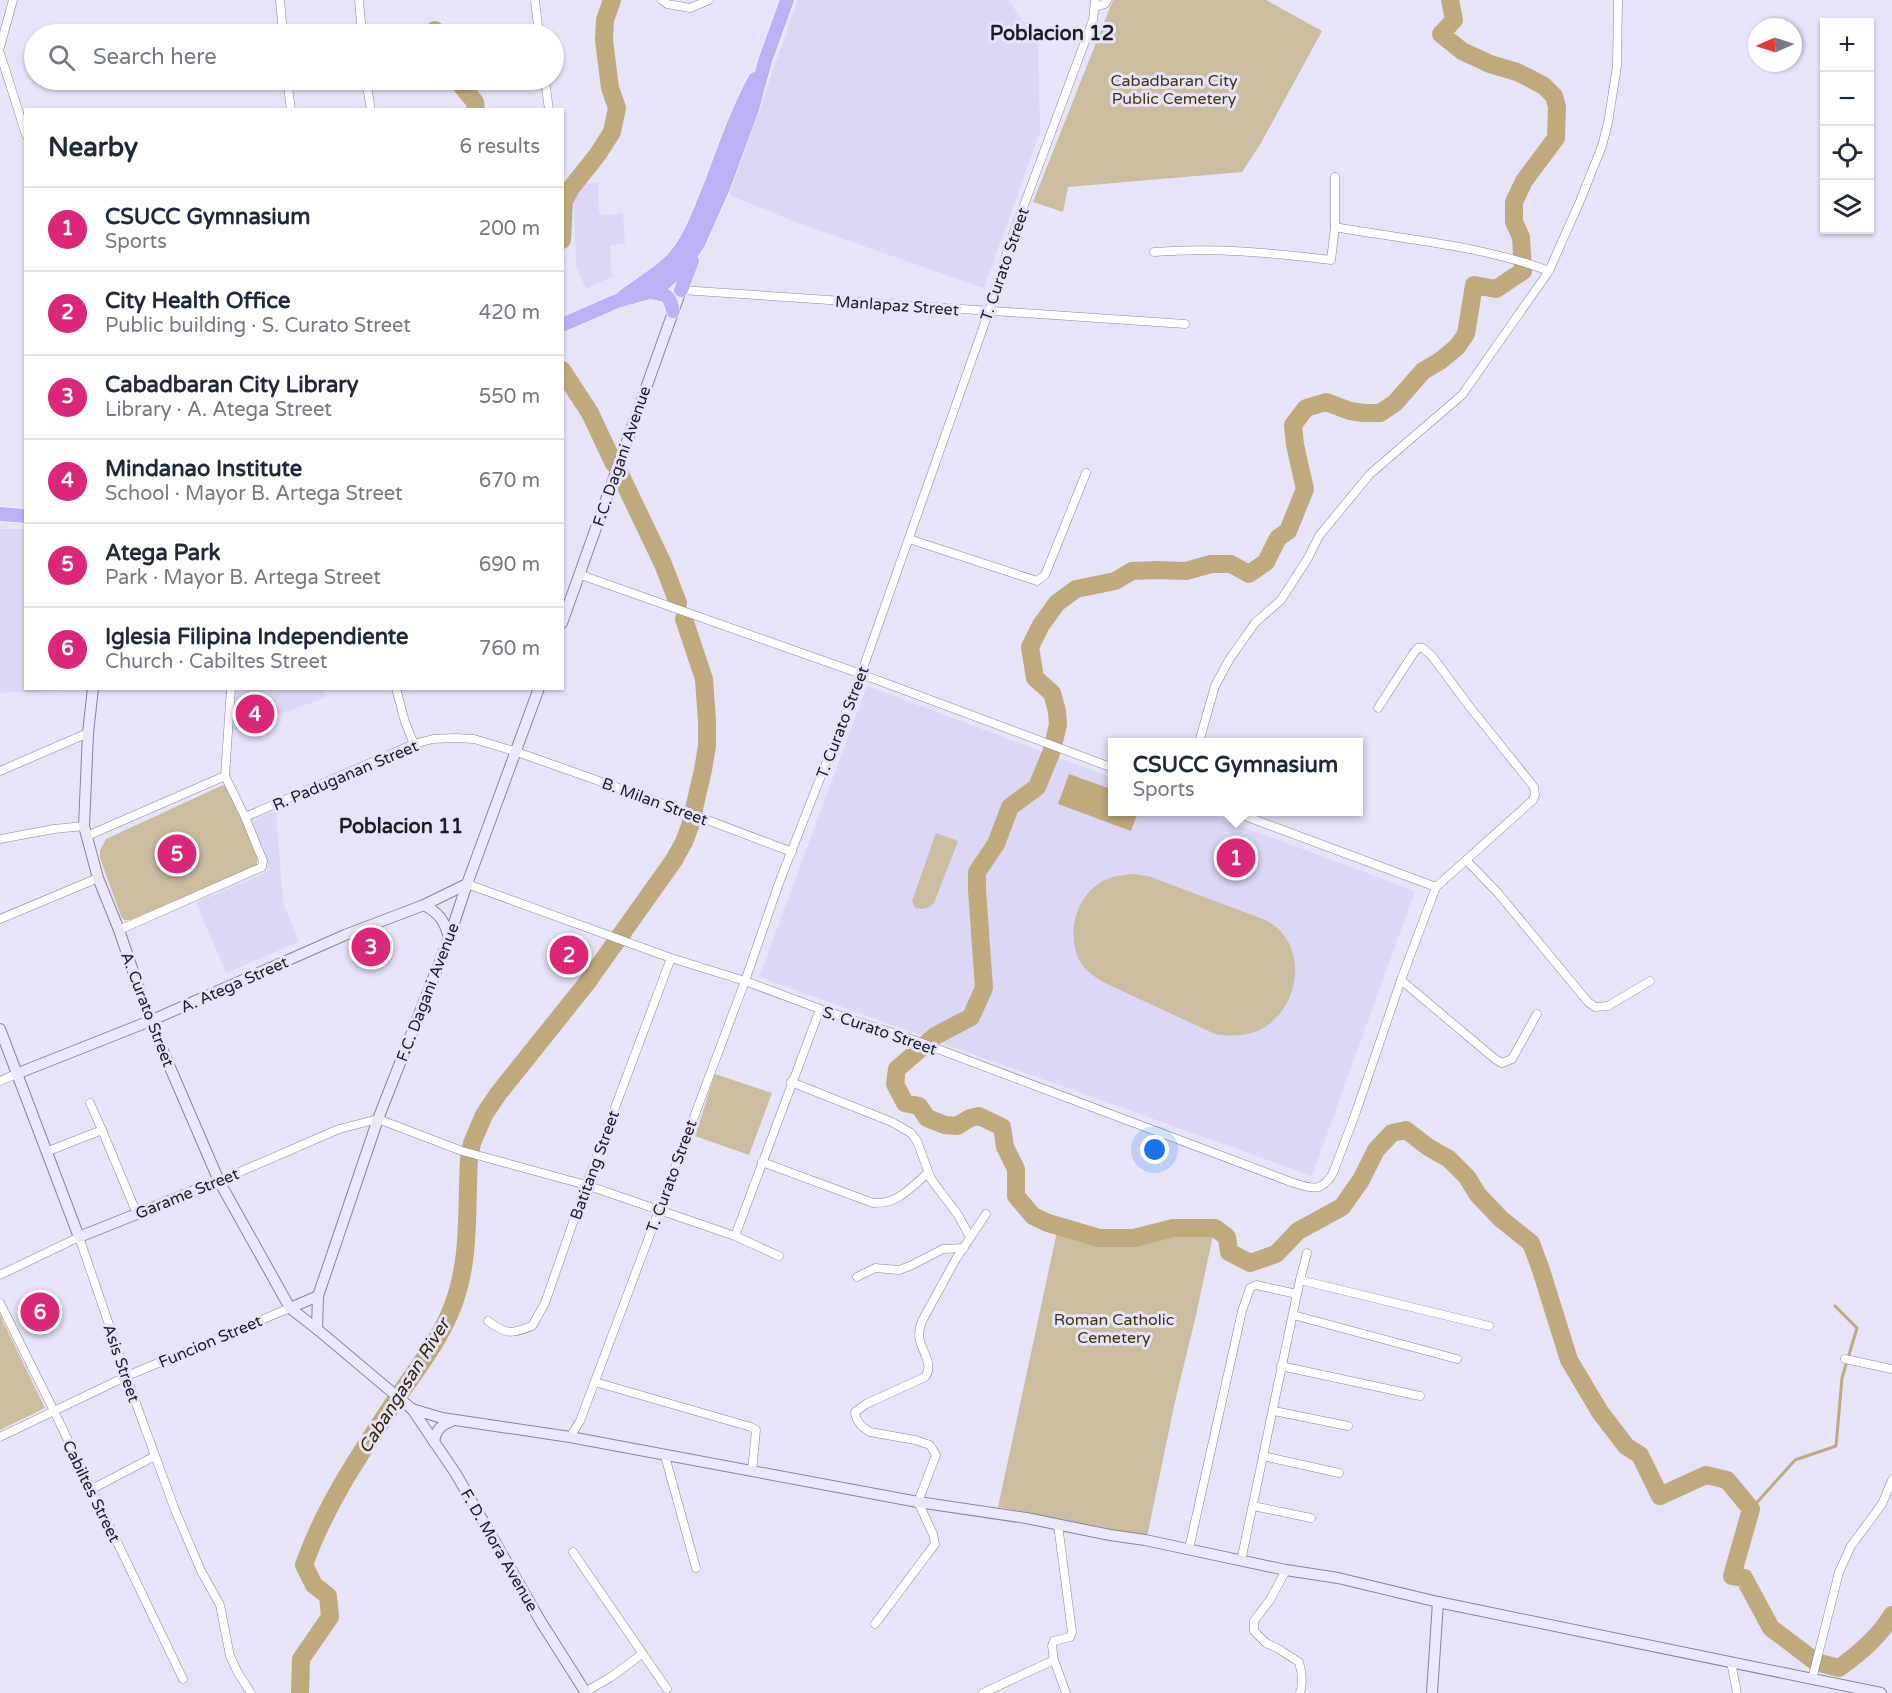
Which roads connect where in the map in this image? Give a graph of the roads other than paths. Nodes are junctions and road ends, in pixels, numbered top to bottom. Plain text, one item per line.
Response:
1 (13, 0) edge
2 (280, 0) edge
3 (359, 0) edge
4 (535, 0) edge
5 (662, 0) edge
6 (709, 0) edge
7 (787, 0) edge
8 (1107, 0) edge
9 (1618, 0) edge
10 (1095, 3) edge
11 (282, 24) edge
12 (361, 24) edge
13 (538, 24) edge
14 (0, 47) edge
15 (0, 53) edge
16 (765, 61) junction
17 (288, 90) edge
18 (368, 90) edge
19 (546, 90) edge
20 (291, 108) edge
21 (371, 108) edge
22 (549, 108) edge
23 (24, 130) edge
24 (1335, 177) dead end
25 (1335, 227) junction
26 (698, 244) junction
27 (1154, 252) dead end
28 (1549, 271) junction
29 (681, 290) junction
30 (650, 292) junction
31 (617, 301) junction
32 (673, 311) junction
33 (988, 311) junction
34 (564, 324) edge
35 (1185, 324) dead end
36 (1086, 473) dead end
37 (0, 514) edge
38 (24, 516) edge
39 (909, 539) junction
40 (580, 575) junction
41 (564, 618) edge
42 (861, 674) junction
43 (93, 690) edge
44 (231, 690) edge
45 (397, 690) edge
46 (538, 690) edge
47 (1378, 708) dead end
48 (88, 733) junction
49 (1199, 738) edge
50 (414, 744) junction
51 (517, 752) junction
52 (1108, 766) edge
53 (0, 771) edge
54 (225, 776) junction
55 (1245, 816) edge
56 (245, 817) junction
57 (85, 831) junction
58 (0, 839) edge
59 (792, 852) junction
60 (1466, 860) junction
61 (98, 878) junction
62 (467, 884) junction
63 (1436, 887) junction
64 (424, 905) junction
65 (0, 919) edge
66 (119, 930) junction
67 (449, 938) junction
68 (671, 958) junction
69 (1401, 980) junction
70 (745, 981) junction
71 (1650, 981) dead end
72 (820, 1009) junction
73 (1537, 1014) dead end
74 (150, 1021) junction
75 (0, 1029) edge
76 (16, 1074) junction
77 (0, 1082) edge
78 (791, 1082) junction
79 (90, 1102) dead end
80 (378, 1119) junction
81 (102, 1130) junction
82 (46, 1152) junction
83 (762, 1162) junction
84 (928, 1173) junction
85 (219, 1180) junction
86 (586, 1185) junction
87 (658, 1210) junction
88 (137, 1214) junction
89 (986, 1214) dead end
90 (735, 1236) junction
91 (79, 1237) junction
92 (970, 1237) junction
93 (964, 1248) junction
94 (1306, 1253) dead end
95 (778, 1256) dead end
96 (0, 1275) edge
97 (857, 1277) dead end
98 (1300, 1280) junction
99 (1297, 1294) junction
100 (318, 1296) junction
101 (0, 1303) edge
102 (290, 1308) junction
103 (1293, 1315) junction
104 (488, 1321) dead end
105 (1489, 1326) dead end
106 (317, 1329) junction
107 (1457, 1359) dead end
108 (1845, 1359) dead end
109 (1281, 1366) junction
110 (1892, 1369) edge
111 (127, 1376) junction
112 (595, 1382) junction
113 (1420, 1396) dead end
114 (404, 1402) junction
115 (54, 1411) junction
116 (1274, 1411) junction
117 (455, 1420) junction
118 (580, 1421) junction
119 (1348, 1426) dead end
120 (0, 1437) edge
121 (570, 1437) junction
122 (585, 1440) junction
123 (434, 1442) junction
124 (155, 1456) junction
125 (665, 1456) junction
126 (1263, 1456) junction
127 (752, 1471) junction
128 (1339, 1473) dead end
129 (1892, 1480) edge
130 (92, 1489) junction
131 (918, 1502) junction
132 (1253, 1506) junction
133 (1311, 1518) dead end
134 (1058, 1525) junction
135 (1189, 1550) junction
136 (573, 1552) dead end
137 (1241, 1561) junction
138 (696, 1568) dead end
139 (1286, 1570) junction
140 (1438, 1602) junction
141 (874, 1624) dead end
142 (642, 1654) junction
143 (1054, 1660) junction
144 (1731, 1662) junction
145 (1812, 1676) junction
146 (183, 1679) dead end
147 (667, 1689) dead end
148 (250, 1693) edge
149 (586, 1693) edge
150 (982, 1693) edge
151 (1066, 1693) edge
152 (1300, 1693) edge
153 (1432, 1693) edge
154 (1737, 1693) edge
155 (1881, 1693) edge

1 - 14 street
2 - 11 street
3 - 12 street
4 - 13 street
5 - 6 street
7 - 16 highway
8 - 10 street
9 - 28 street
10 - 33 street, T. Curato Street
15 - 23 street
16 - 26 highway
16 - 31 highway
17 - 20 street
18 - 21 street
19 - 22 street
24 - 25 street
25 - 27 street
25 - 28 street
26 - 29 highway
26 - 30 highway
28 - 49 street
29 - 32 main road, F.C. Dagani Avenue
29 - 33 street, Manlapaz Street
30 - 31 highway
30 - 32 highway
31 - 34 highway
32 - 40 main road, F.C. Dagani Avenue
33 - 35 street, Manlapaz Street
33 - 39 street, T. Curato Street
36 - 39 street
37 - 38 highway
39 - 42 street, T. Curato Street
40 - 41 main road, F.C. Dagani Avenue
40 - 42 street
42 - 52 street
42 - 59 street, T. Curato Street
43 - 48 main road, A. Curato Street
44 - 54 street
45 - 50 street
46 - 51 main road, F.C. Dagani Avenue
47 - 60 street
48 - 53 street
48 - 57 main road, A. Curato Street
50 - 51 street, R. Paduganan Street
50 - 56 street, R. Paduganan Street
51 - 59 street, B. Milan Street
51 - 62 main road, F.C. Dagani Avenue
54 - 56 street
54 - 57 street
55 - 63 street
56 - 66 street
57 - 58 street
57 - 61 main road, A. Curato Street
59 - 70 street, T. Curato Street
60 - 63 street
60 - 71 street
61 - 65 street
61 - 66 main road, A. Curato Street
62 - 64 main road, A. Atega Street
62 - 67 main road, F.C. Dagani Avenue
62 - 68 street, S. Curato Street
63 - 69 street
64 - 67 main road
64 - 74 main road, A. Atega Street
66 - 74 main road, A. Curato Street
67 - 80 main road, F.C. Dagani Avenue
68 - 70 street, S. Curato Street
68 - 86 street, Batitang Street
69 - 72 street, S. Curato Street
69 - 73 street
70 - 72 street, S. Curato Street
70 - 87 street, T. Curato Street
72 - 78 street
74 - 76 main road, A. Atega Street
74 - 85 main road, A. Curato Street
75 - 76 main road, Asis Street
76 - 77 street, A. Atega Street
76 - 82 main road, Asis Street
78 - 83 street
78 - 84 street
79 - 81 street
80 - 85 street, Garame Street
80 - 86 street
80 - 100 main road, F.C. Dagani Avenue
81 - 82 street
81 - 88 street
82 - 91 main road, Asis Street
83 - 84 street
83 - 90 street
84 - 92 street
85 - 88 main road, Garame Street
85 - 102 main road, A. Curato Street
86 - 87 street
86 - 104 street, Batitang Street
87 - 90 street
87 - 112 street, T. Curato Street
88 - 91 main road, Garame Street
89 - 92 street
90 - 95 street
91 - 96 street, Garame Street
91 - 111 street, Asis Street
92 - 93 street
93 - 97 street
93 - 131 street
94 - 98 street
98 - 99 street
98 - 105 street
99 - 103 street
99 - 135 street
100 - 102 main road
100 - 106 main road, F.C. Dagani Avenue
101 - 115 street, Cabiltes Street
102 - 106 main road
102 - 111 street, Funcion Street
103 - 107 street
103 - 109 street
106 - 114 main road
108 - 110 street
109 - 113 street
109 - 116 street
111 - 115 street, Funcion Street
111 - 124 street, Asis Street
112 - 118 street, T. Curato Street
112 - 127 street
114 - 117 main road
114 - 123 main road, F. D. Mora Avenue
115 - 120 street, Funcion Street
115 - 130 street, Cabiltes Street
116 - 119 street
116 - 126 street
117 - 121 main road
117 - 123 main road
118 - 121 street, T. Curato Street
118 - 122 street
121 - 122 main road
122 - 125 main road
123 - 149 main road, F. D. Mora Avenue
124 - 130 street
124 - 148 street, Asis Street
125 - 127 main road
125 - 138 street
126 - 128 street
126 - 132 street
127 - 131 main road
129 - 145 street
130 - 146 street, Cabiltes Street
131 - 134 main road
131 - 141 street
132 - 133 street
132 - 137 street
134 - 135 main road
134 - 143 street
135 - 137 main road
136 - 142 street
137 - 139 main road
139 - 140 main road
139 - 152 street
140 - 144 main road
140 - 153 main road
142 - 147 street
142 - 149 street
143 - 150 street
143 - 151 street
144 - 145 main road
144 - 154 street
145 - 155 main road

